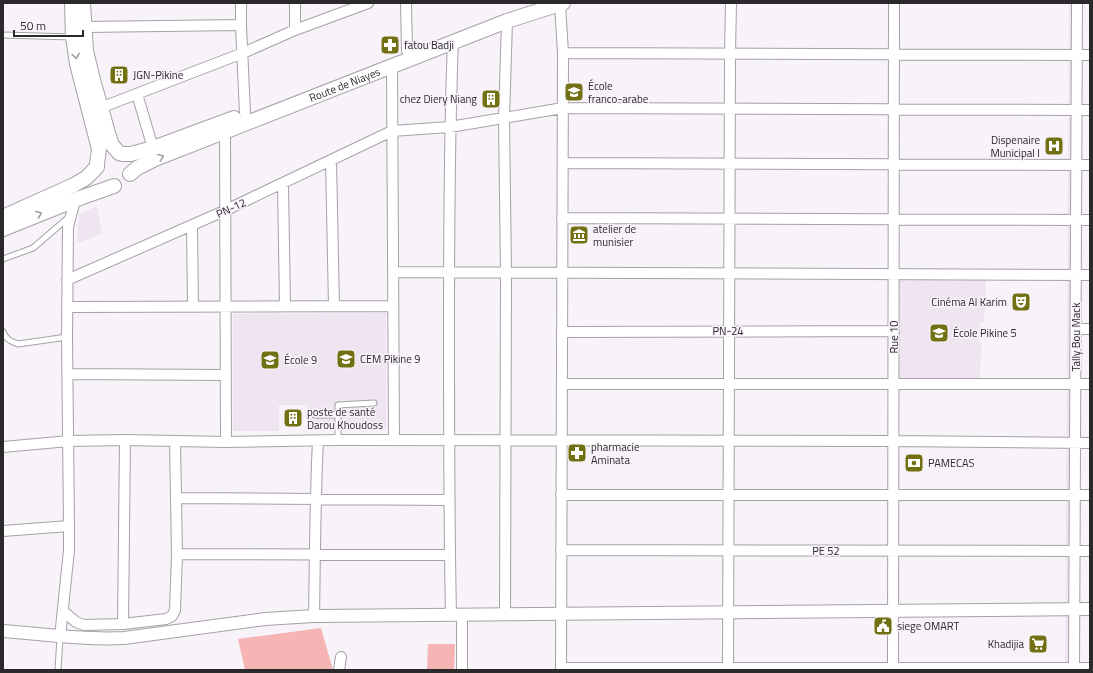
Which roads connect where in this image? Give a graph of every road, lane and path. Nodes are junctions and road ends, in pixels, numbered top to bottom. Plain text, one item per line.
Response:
1 (72, 3) edge
2 (83, 3) edge
3 (241, 3) edge
4 (295, 3) edge
5 (368, 3) edge
6 (406, 3) edge
7 (537, 3) edge
8 (731, 3) edge
9 (894, 3) edge
10 (1077, 3) edge
11 (562, 4) edge
12 (348, 7) edge
13 (507, 21) junction
14 (241, 25) junction
15 (84, 27) junction
16 (295, 30) junction
17 (3, 35) edge
18 (73, 37) junction
19 (453, 42) junction
20 (408, 51) junction
21 (242, 53) junction
22 (563, 53) junction
23 (730, 53) junction
24 (894, 54) junction
25 (1077, 55) junction
26 (1090, 55) edge
27 (392, 66) junction
28 (137, 94) junction
29 (100, 108) junction
30 (563, 108) junction
31 (730, 109) junction
32 (894, 109) junction
33 (1077, 110) junction
34 (1090, 110) edge
35 (245, 114) junction
36 (504, 118) junction
37 (450, 126) junction
38 (392, 131) junction
39 (224, 132) junction
40 (153, 148) junction
41 (121, 153) junction
42 (331, 161) junction
43 (563, 163) junction
44 (729, 163) junction
45 (894, 164) junction
46 (1076, 164) junction
47 (1090, 164) edge
48 (97, 165) junction
49 (130, 174) junction
50 (283, 184) junction
51 (114, 186) junction
52 (76, 200) junction
53 (224, 211) junction
54 (3, 216) edge
55 (70, 216) junction
56 (562, 218) junction
57 (729, 219) junction
58 (894, 220) junction
59 (1076, 220) junction
60 (1090, 220) edge
61 (192, 226) junction
62 (3, 229) edge
63 (3, 259) edge
64 (393, 272) junction
65 (449, 273) junction
66 (506, 273) junction
67 (562, 273) junction
68 (729, 274) junction
69 (894, 274) junction
70 (1076, 275) junction
71 (1090, 275) edge
72 (67, 280) junction
73 (193, 306) junction
74 (226, 306) junction
75 (285, 306) junction
76 (334, 306) junction
77 (393, 306) junction
78 (67, 307) junction
79 (1076, 329) junction
80 (1090, 329) edge
81 (729, 331) junction
82 (894, 331) junction
83 (3, 332) edge
84 (562, 332) junction
85 (67, 337) junction
86 (68, 374) junction
87 (226, 375) junction
88 (562, 384) junction
89 (729, 384) junction
90 (893, 384) junction
91 (1076, 384) junction
92 (1090, 384) edge
93 (374, 403) dead end
94 (337, 414) junction
95 (315, 415) dead end
96 (125, 440) junction
97 (338, 440) junction
98 (394, 440) junction
99 (449, 440) junction
100 (506, 440) junction
101 (729, 440) junction
102 (894, 440) junction
103 (69, 441) junction
104 (175, 441) junction
105 (562, 441) junction
106 (226, 442) junction
107 (318, 442) junction
108 (1075, 443) junction
109 (1090, 443) edge
110 (3, 447) edge
111 (562, 495) junction
112 (728, 495) junction
113 (893, 495) junction
114 (1075, 495) junction
115 (1090, 495) edge
116 (177, 498) junction
117 (315, 499) junction
118 (449, 500) junction
119 (70, 526) junction
120 (3, 531) edge
121 (561, 550) junction
122 (728, 550) junction
123 (893, 551) junction
124 (1075, 551) junction
125 (1090, 551) edge
126 (177, 554) junction
127 (315, 556) junction
128 (450, 556) junction
129 (1075, 609) junction
130 (1090, 609) edge
131 (63, 611) junction
132 (893, 611) junction
133 (728, 612) junction
134 (456, 614) junction
135 (505, 614) junction
136 (561, 614) junction
137 (314, 616) junction
138 (123, 624) junction
139 (3, 632) edge
140 (60, 637) junction
141 (341, 657) dead end
142 (1090, 668) edge
143 (561, 669) edge
144 (728, 669) edge
145 (893, 669) edge
146 (1074, 669) edge
147 (58, 670) edge
148 (340, 670) edge
149 (462, 670) edge

1 - 18 main road
2 - 15 main road
3 - 14 street
4 - 16 street
5 - 12 street
6 - 20 street
7 - 20 main road, Route de Niayes
8 - 23 street
9 - 24 street, Rue 10
10 - 25 street, Tally Bou Mack
11 - 13 main road, Route de Niayes
11 - 22 street
12 - 16 street
13 - 19 main road, Route de Niayes
13 - 36 street
14 - 15 street
14 - 21 street
15 - 29 main road
16 - 21 street
17 - 18 lane
18 -> 48 main road
19 - 27 main road, Route de Niayes
19 - 37 street
20 - 35 main road, Route de Niayes
21 - 28 street
21 - 35 street
22 - 23 street
22 - 30 street
23 - 24 street
23 - 31 street
24 - 25 street
24 - 32 street, Rue 10
25 - 26 street
25 - 33 street, Tally Bou Mack
27 - 38 street
27 - 39 main road, Route de Niayes
28 - 29 street
28 - 40 street
29 - 41 main road
30 - 31 street
30 - 36 street
30 - 43 street
31 - 32 street
31 - 44 street
32 - 33 street
32 - 45 street, Rue 10
33 - 34 street
33 - 46 street, Tally Bou Mack
35 - 40 main road, Route de Niayes
36 - 37 street
36 - 66 street
37 - 38 street
37 - 65 street
38 - 42 street, PN-12
38 - 64 street
49 -> 39 main road, Route de Niayes
39 - 53 street
40 - 41 main road, Route de Niayes
41 - 48 main road
41 - 49 main road
42 - 50 street, PN-12
42 - 76 street
43 - 44 street
43 - 56 street
44 - 45 street
44 - 57 street
45 - 46 street
45 - 58 street, Rue 10
46 - 47 street
46 - 59 street, Tally Bou Mack
48 - 51 main road
48 - 54 main road
49 - 51 main road
50 - 53 street, PN-12
50 - 75 street
51 - 52 main road
52 - 55 street
62 -> 52 main road
53 - 61 street, PN-12
53 - 74 street
55 - 63 lane
55 - 72 street
56 - 57 street
56 - 67 street
57 - 58 street
57 - 68 street
58 - 59 street
58 - 69 street, Rue 10
59 - 60 street
59 - 70 street, Tally Bou Mack
61 - 72 street, PN-12
61 - 73 street
64 - 65 street
64 - 77 street
65 - 66 street
65 - 99 street
66 - 67 street
66 - 100 street
67 - 68 street
67 - 84 street
68 - 69 street
68 - 81 street
69 - 70 street
69 - 82 street, Rue 10
70 - 71 street
70 - 79 street, Tally Bou Mack
72 - 78 street
73 - 74 street
73 - 78 street
74 - 75 street
74 - 87 street
75 - 76 street
76 - 77 street
77 - 98 street
78 - 85 street
79 - 80 street
79 - 91 street, Tally Bou Mack
81 - 82 street, PN-24
81 - 84 street, PN-24
81 - 89 street
82 - 90 street, Rue 10
83 - 85 lane
84 - 88 street
85 - 86 street
86 - 87 street
86 - 103 street
87 - 106 street
88 - 89 street
88 - 105 street
89 - 90 street
89 - 101 street
90 - 91 street
90 - 102 street, Rue 10
91 - 92 street
91 - 108 street, Tally Bou Mack
93 - 94 lane
94 - 95 lane
94 - 97 lane
96 - 103 street
96 - 104 street
96 - 138 street
97 - 98 street
97 - 107 street
98 - 99 street
99 - 100 street
99 - 118 street
100 - 105 street
100 - 135 street
101 - 102 street
101 - 105 street
101 - 112 street
102 - 108 street
102 - 113 street, Rue 10
103 - 110 street
103 - 119 street
104 - 106 street
104 - 116 street
105 - 111 street
106 - 107 street
107 - 117 street
108 - 109 street
108 - 114 street, Tally Bou Mack
111 - 112 street
111 - 121 street
112 - 113 street
112 - 122 street
113 - 114 street
113 - 123 street, Rue 10
114 - 115 street
114 - 124 street, Tally Bou Mack
116 - 117 street
116 - 126 street
117 - 118 street
117 - 127 street
118 - 128 street
119 - 120 street
119 - 131 street
121 - 122 street, PE 52
121 - 136 street
122 - 123 street, PE 52
122 - 133 street
123 - 124 street, PE 52
123 - 132 street, Rue 10
124 - 125 street, PE 52
124 - 129 street, Tally Bou Mack
126 - 127 street
126 - 138 street
127 - 128 street
127 - 137 street
128 - 134 street
129 - 130 street
129 - 132 street
129 - 146 street, Tally Bou Mack
131 - 138 street
131 - 140 street
132 - 133 street
132 - 145 street, Rue 10
133 - 136 street
133 - 144 street
134 - 135 street
134 - 137 street
134 - 149 street
135 - 136 street
136 - 143 street
137 - 140 street
139 - 140 street
140 - 147 lane
141 - 148 street
142 - 146 street
143 - 144 street
144 - 145 street
145 - 146 street

